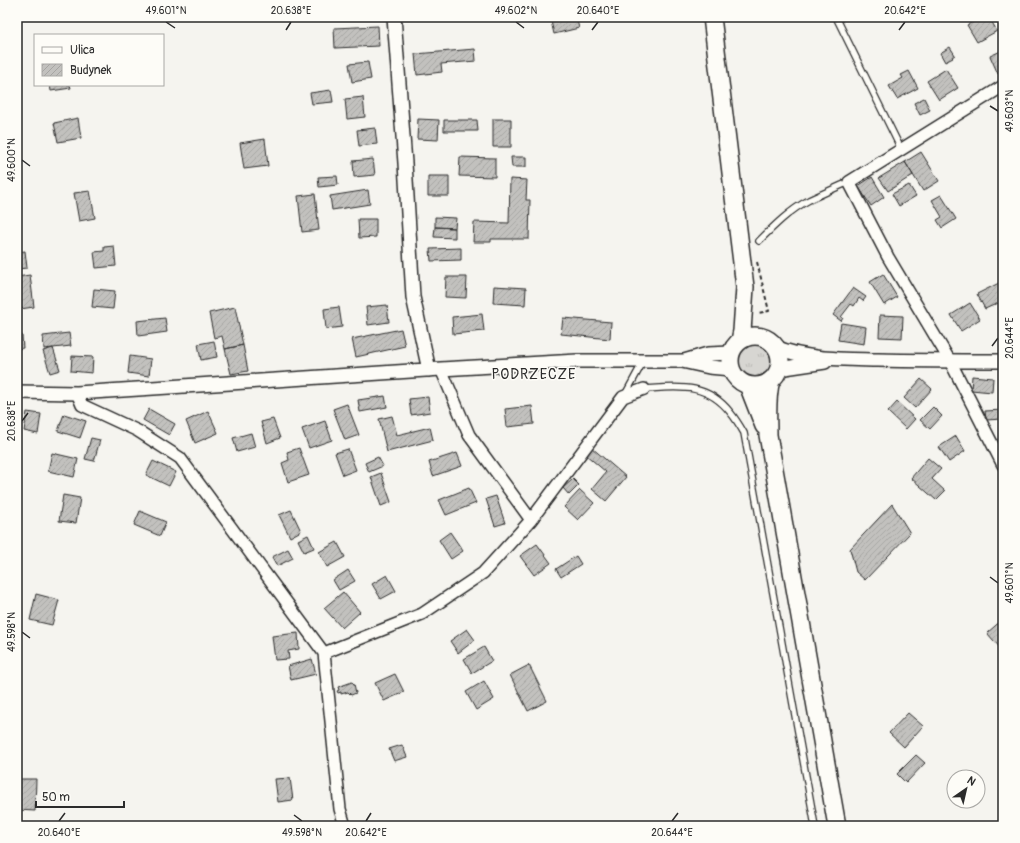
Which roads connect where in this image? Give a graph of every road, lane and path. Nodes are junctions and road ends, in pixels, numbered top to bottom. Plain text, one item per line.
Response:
1 (394, 17) edge
2 (712, 17) edge
3 (836, 17) edge
4 (1003, 86) edge
5 (901, 149) junction
6 (849, 182) junction
7 (759, 241) dead end
8 (757, 261) dead end
9 (745, 287) junction
10 (753, 314) junction
11 (769, 343) junction
12 (734, 354) junction
13 (845, 359) junction
14 (644, 360) junction
15 (950, 361) junction
16 (1003, 361) edge
17 (435, 369) junction
18 (775, 375) junction
19 (748, 385) junction
20 (644, 389) joint
21 (17, 392) edge
22 (77, 393) junction
23 (623, 397) junction
24 (768, 435) junction
25 (1003, 466) edge
26 (530, 520) junction
27 (324, 653) junction
28 (345, 826) edge
29 (815, 826) edge
30 (837, 826) edge

1 - 17 street
2 - 9 main road
3 - 5 lane
4 - 5 street
5 - 6 street
6 - 7 lane
6 - 15 street
8 - 10 path
9 - 10 main road
9 - 12 main road
10 - 11 main road
11 - 12 main road
11 - 13 street
11 - 18 main road
12 - 14 street
12 - 19 main road
13 - 15 street
13 - 18 street
14 - 17 street
14 - 23 lane
15 - 16 street
15 - 25 street
17 - 22 street
17 - 26 street
18 - 19 main road
18 - 24 main road
19 - 24 main road
20 - 23 street
20 - 29 lane
21 - 22 street
22 - 27 street
23 - 26 street
24 - 30 main road
26 - 27 street
27 - 28 street

